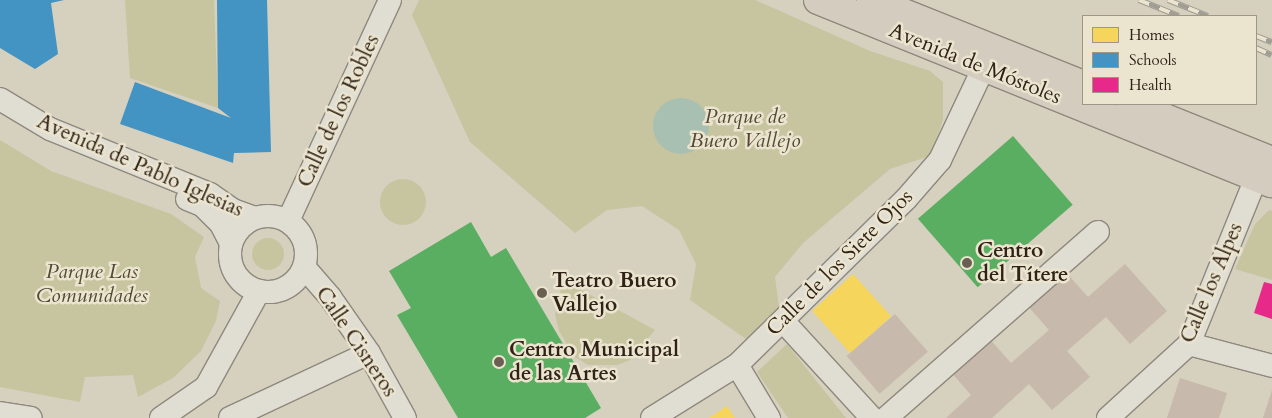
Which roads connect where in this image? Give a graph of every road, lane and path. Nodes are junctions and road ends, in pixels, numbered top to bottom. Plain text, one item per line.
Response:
1 (390, 0) edge
2 (818, 0) edge
3 (871, 0) edge
4 (984, 67) junction
5 (1082, 85) edge
6 (0, 98) edge
7 (1082, 104) edge
8 (1085, 105) edge
9 (1132, 105) edge
10 (0, 114) edge
11 (1267, 174) edge
12 (254, 218) junction
13 (288, 221) junction
14 (1098, 232) dead end
15 (231, 244) junction
16 (304, 267) junction
17 (258, 291) junction
18 (783, 321) junction
19 (1189, 344) junction
20 (369, 353) junction
21 (738, 365) junction
22 (1272, 366) edge
23 (0, 413) edge
24 (30, 418) edge
25 (161, 418) edge
26 (230, 418) edge
27 (406, 418) edge
28 (652, 418) edge
29 (769, 418) edge
30 (872, 418) edge
31 (886, 418) edge
32 (1108, 418) edge

1 - 13 street, Calle de los Robles
2 - 4 main road, Avenida de Móstoles
3 - 5 main road, Avenida de Móstoles
4 - 7 main road, Avenida de Móstoles
4 - 18 street, Calle de los Siete Ojos
6 - 12 street, Avenida de Pablo Iglesias
8 - 11 main road, Avenida de Móstoles
9 - 11 main road
10 - 15 street, Avenida de Pablo Iglesias
11 - 19 street, Calle los Alpes
12 - 13 street
12 - 15 street
13 - 16 street
14 - 31 street
15 - 17 street
16 - 17 street
16 - 20 street, Calle Cisneros
17 - 25 street
18 - 21 street, Calle de los Siete Ojos
18 - 30 street
19 - 22 street
19 - 32 street, Calle los Alpes
20 - 26 street
20 - 27 street, Calle Cisneros
21 - 28 street, Calle de los Siete Ojos
21 - 29 street
23 - 24 street

